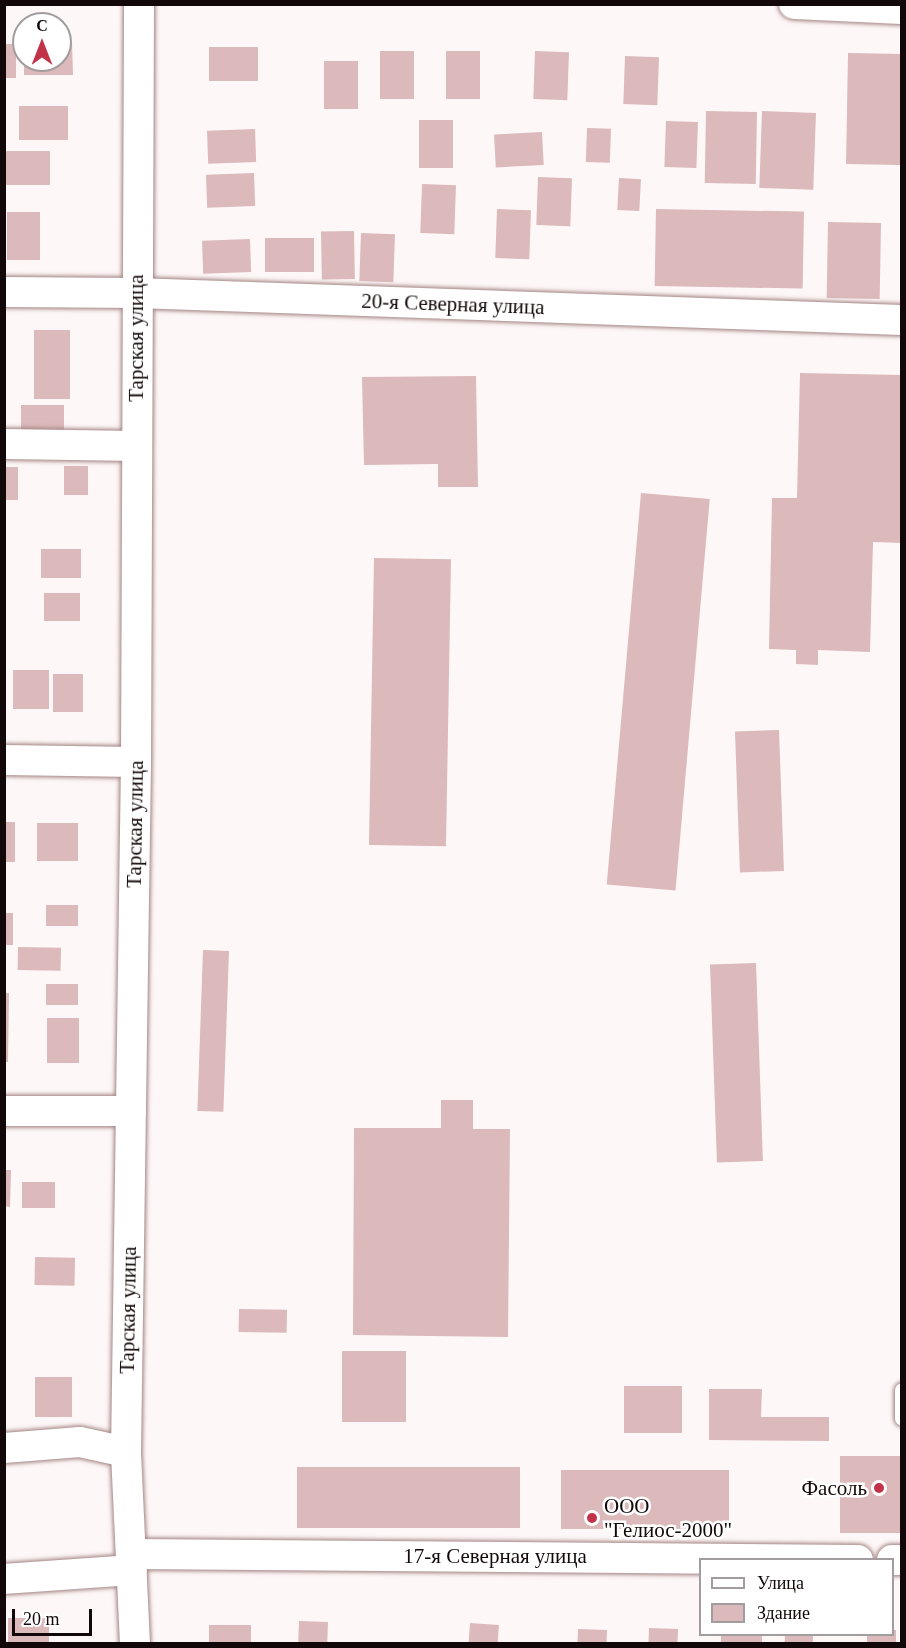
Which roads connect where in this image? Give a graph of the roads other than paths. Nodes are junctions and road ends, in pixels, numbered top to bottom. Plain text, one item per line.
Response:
1 (139, 4) edge
2 (794, 4) edge
3 (902, 9) edge
4 (4, 292) edge
5 (136, 293) junction
6 (902, 320) edge
7 (4, 444) edge
8 (137, 446) junction
9 (4, 760) edge
10 (136, 762) junction
11 (4, 1111) edge
12 (131, 1111) junction
13 (902, 1390) edge
14 (902, 1419) edge
15 (4, 1448) edge
16 (126, 1452) junction
17 (699, 1560) edge
18 (132, 1562) junction
19 (4, 1579) edge
20 (135, 1644) edge

1 - 5 street, Тарская улица
2 - 3 street
4 - 5 street, 20-я Северная улица
5 - 6 street, 20-я Северная улица
5 - 8 street, Тарская улица
7 - 8 street
8 - 10 street, Тарская улица
9 - 10 street
10 - 12 street, Тарская улица
11 - 12 street
12 - 16 street, Тарская улица
13 - 14 lane
15 - 16 street
16 - 18 street, Тарская улица
17 - 18 street, 17-я Северная улица
18 - 19 street, 17-я Северная улица
18 - 20 street, Тарская улица

